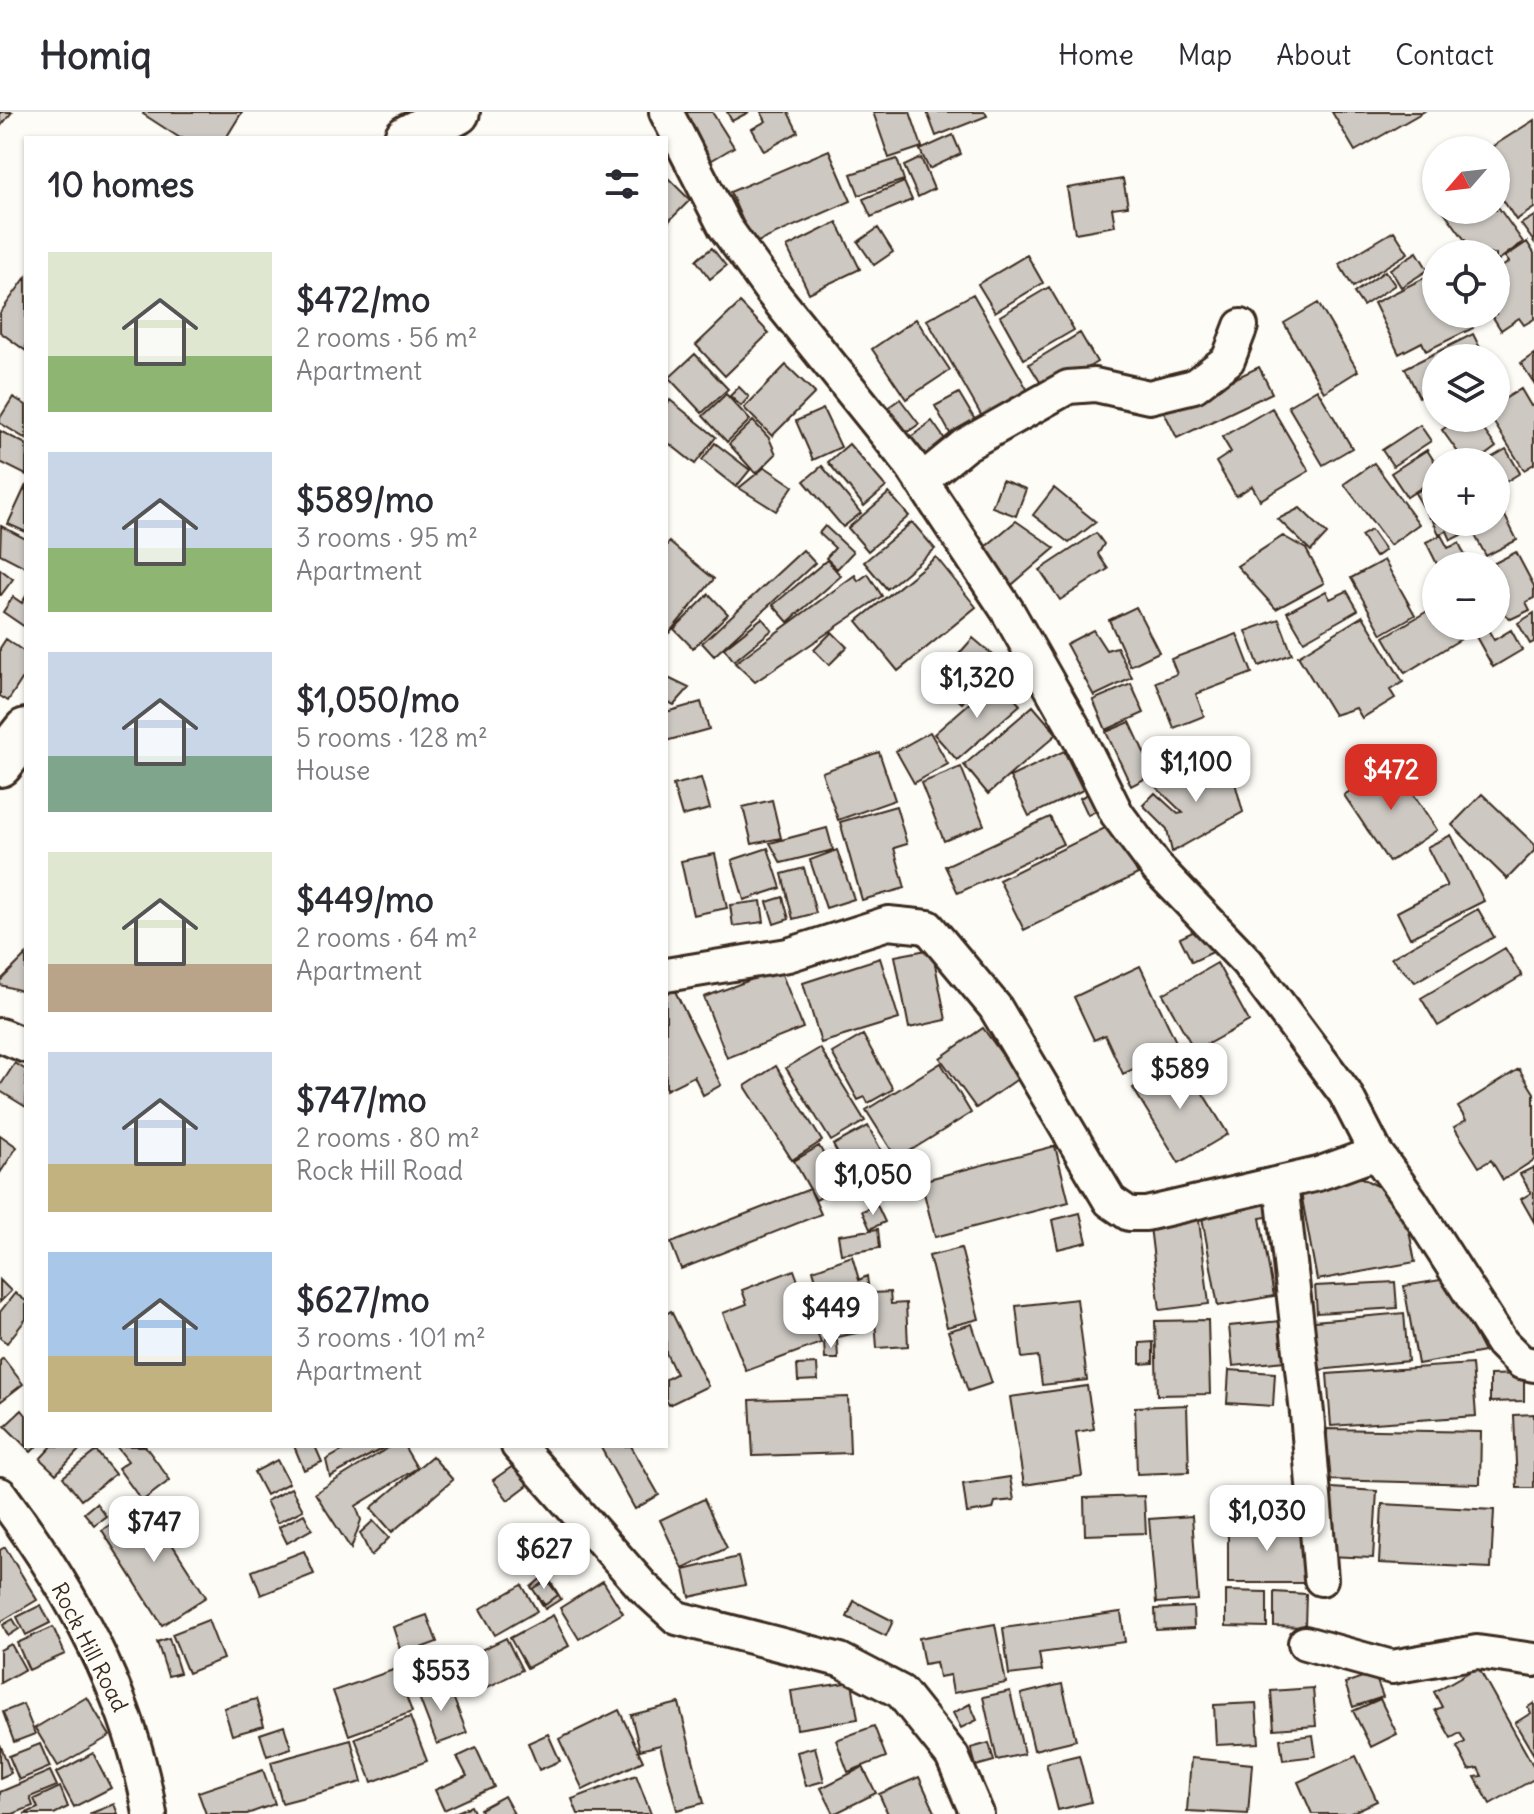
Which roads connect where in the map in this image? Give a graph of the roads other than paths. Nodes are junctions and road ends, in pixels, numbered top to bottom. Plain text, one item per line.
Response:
1 (457, 112) edge
2 (666, 112) edge
3 (411, 136) edge
4 (1241, 326) dead end
5 (921, 481) junction
6 (24, 734) edge
7 (0, 764) edge
8 (668, 975) edge
9 (0, 1035) edge
10 (24, 1045) edge
11 (1376, 1153) junction
12 (1281, 1183) junction
13 (1534, 1365) edge
14 (520, 1448) edge
15 (0, 1494) edge
16 (1321, 1579) dead end
17 (1305, 1643) dead end
18 (1534, 1660) edge
19 (150, 1814) edge
20 (977, 1814) edge

1 - 3 street
2 - 5 street
4 - 5 street
5 - 11 street
6 - 7 street
8 - 12 street
9 - 10 street
11 - 12 street
11 - 13 street
12 - 16 street
14 - 20 street
15 - 19 street, Rock Hill Road
17 - 18 street

